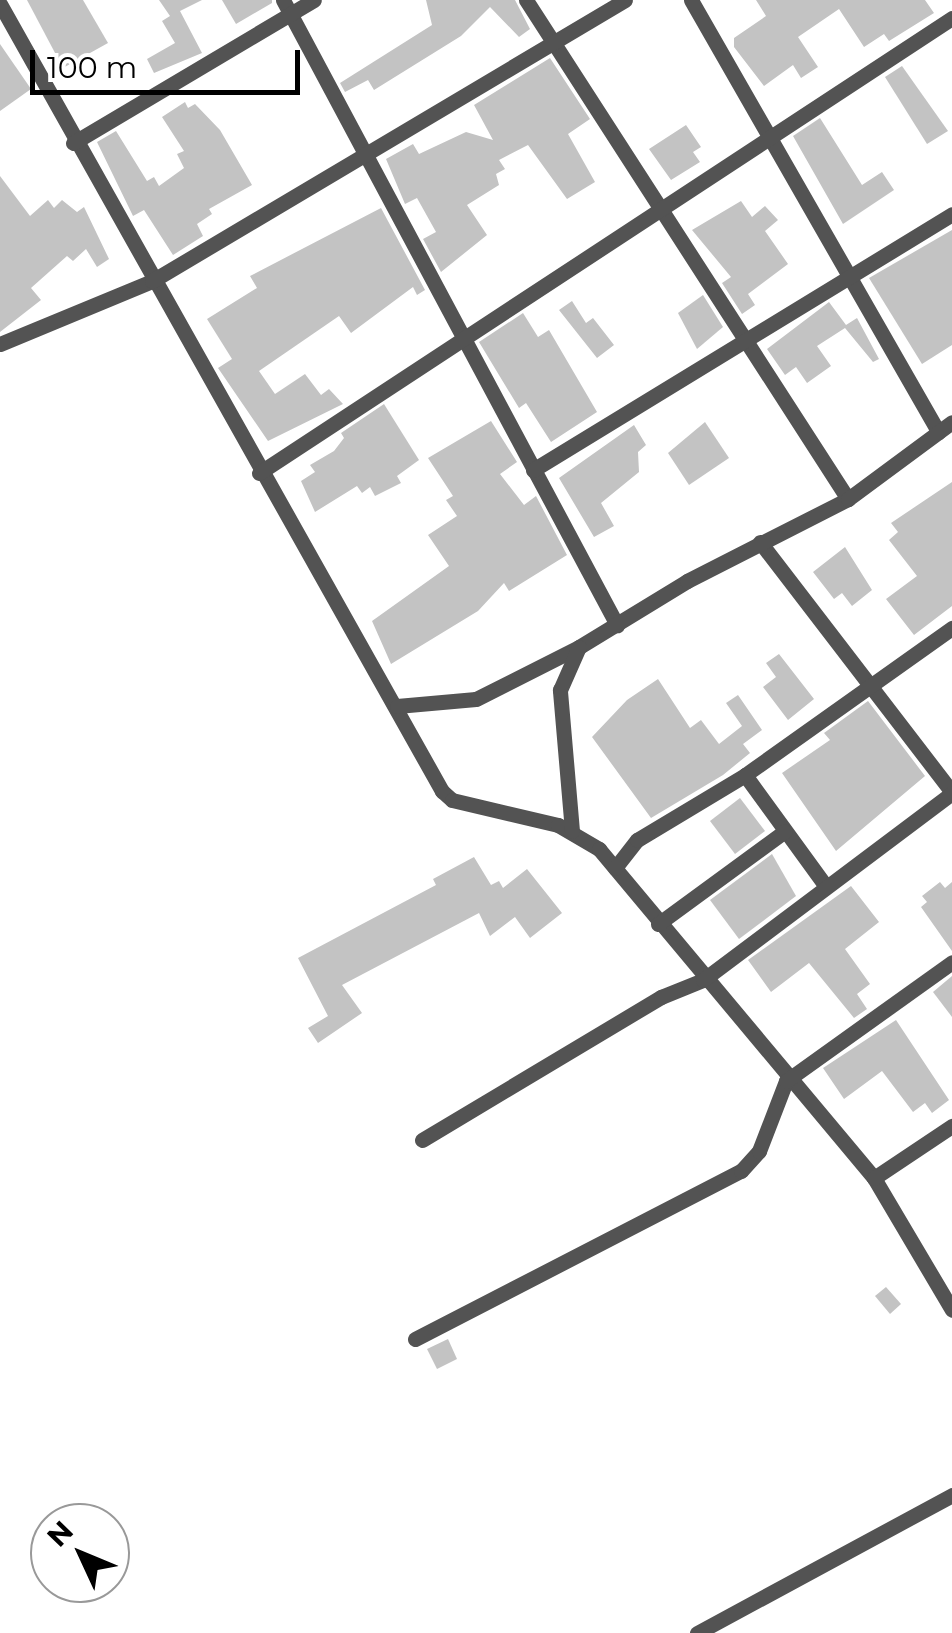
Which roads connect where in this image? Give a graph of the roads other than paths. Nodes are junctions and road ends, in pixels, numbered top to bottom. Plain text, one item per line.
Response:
1 (314, 0) edge
2 (526, 0) edge
3 (626, 0) edge
4 (691, 0) edge
5 (0, 4) edge
6 (287, 7) edge
7 (952, 18) edge
8 (554, 42) junction
9 (772, 139) junction
10 (73, 143) junction
11 (367, 153) junction
12 (662, 212) junction
13 (952, 214) edge
14 (851, 275) junction
15 (152, 281) junction
16 (462, 336) junction
17 (743, 340) junction
18 (0, 344) edge
19 (952, 422) edge
20 (938, 432) junction
21 (534, 470) junction
22 (259, 473) junction
23 (848, 499) junction
24 (760, 542) junction
25 (617, 625) junction
26 (952, 628) edge
27 (578, 646) junction
28 (870, 684) junction
29 (396, 706) junction
30 (745, 775) junction
31 (952, 792) edge
32 (786, 830) junction
33 (572, 831) junction
34 (615, 868) junction
35 (826, 885) junction
36 (658, 924) junction
37 (952, 962) edge
38 (703, 980) junction
39 (786, 1081) junction
40 (952, 1126) edge
41 (422, 1140) dead end
42 (874, 1178) junction
43 (950, 1300) edge
44 (415, 1339) dead end
45 (952, 1494) edge
46 (697, 1633) edge

1 - 6 street
2 - 8 street
3 - 8 street
4 - 9 street
5 - 10 street
6 - 10 street
6 - 11 street
7 - 9 street
8 - 11 street
8 - 12 street
9 - 12 street
9 - 14 street
10 - 15 street
11 - 15 street
11 - 16 street
12 - 16 street
12 - 17 street
13 - 14 street
14 - 17 street
14 - 20 street
15 - 18 street
15 - 22 street
16 - 21 street
16 - 22 street
17 - 21 street
17 - 23 street
19 - 20 street
20 - 23 street
21 - 25 street
22 - 29 street
23 - 24 street
24 - 25 street
24 - 28 street
25 - 27 street
26 - 28 street
27 - 29 street
27 - 33 street
28 - 30 street
28 - 31 street
29 - 33 street
30 - 32 street
30 - 34 street
31 - 35 street
32 - 35 street
32 - 36 street
33 - 34 street
34 - 36 street
35 - 38 street
36 - 38 street
37 - 39 street
38 - 39 street
38 - 41 street
39 - 42 street
39 - 44 street
40 - 42 street
42 - 43 street
45 - 46 street

